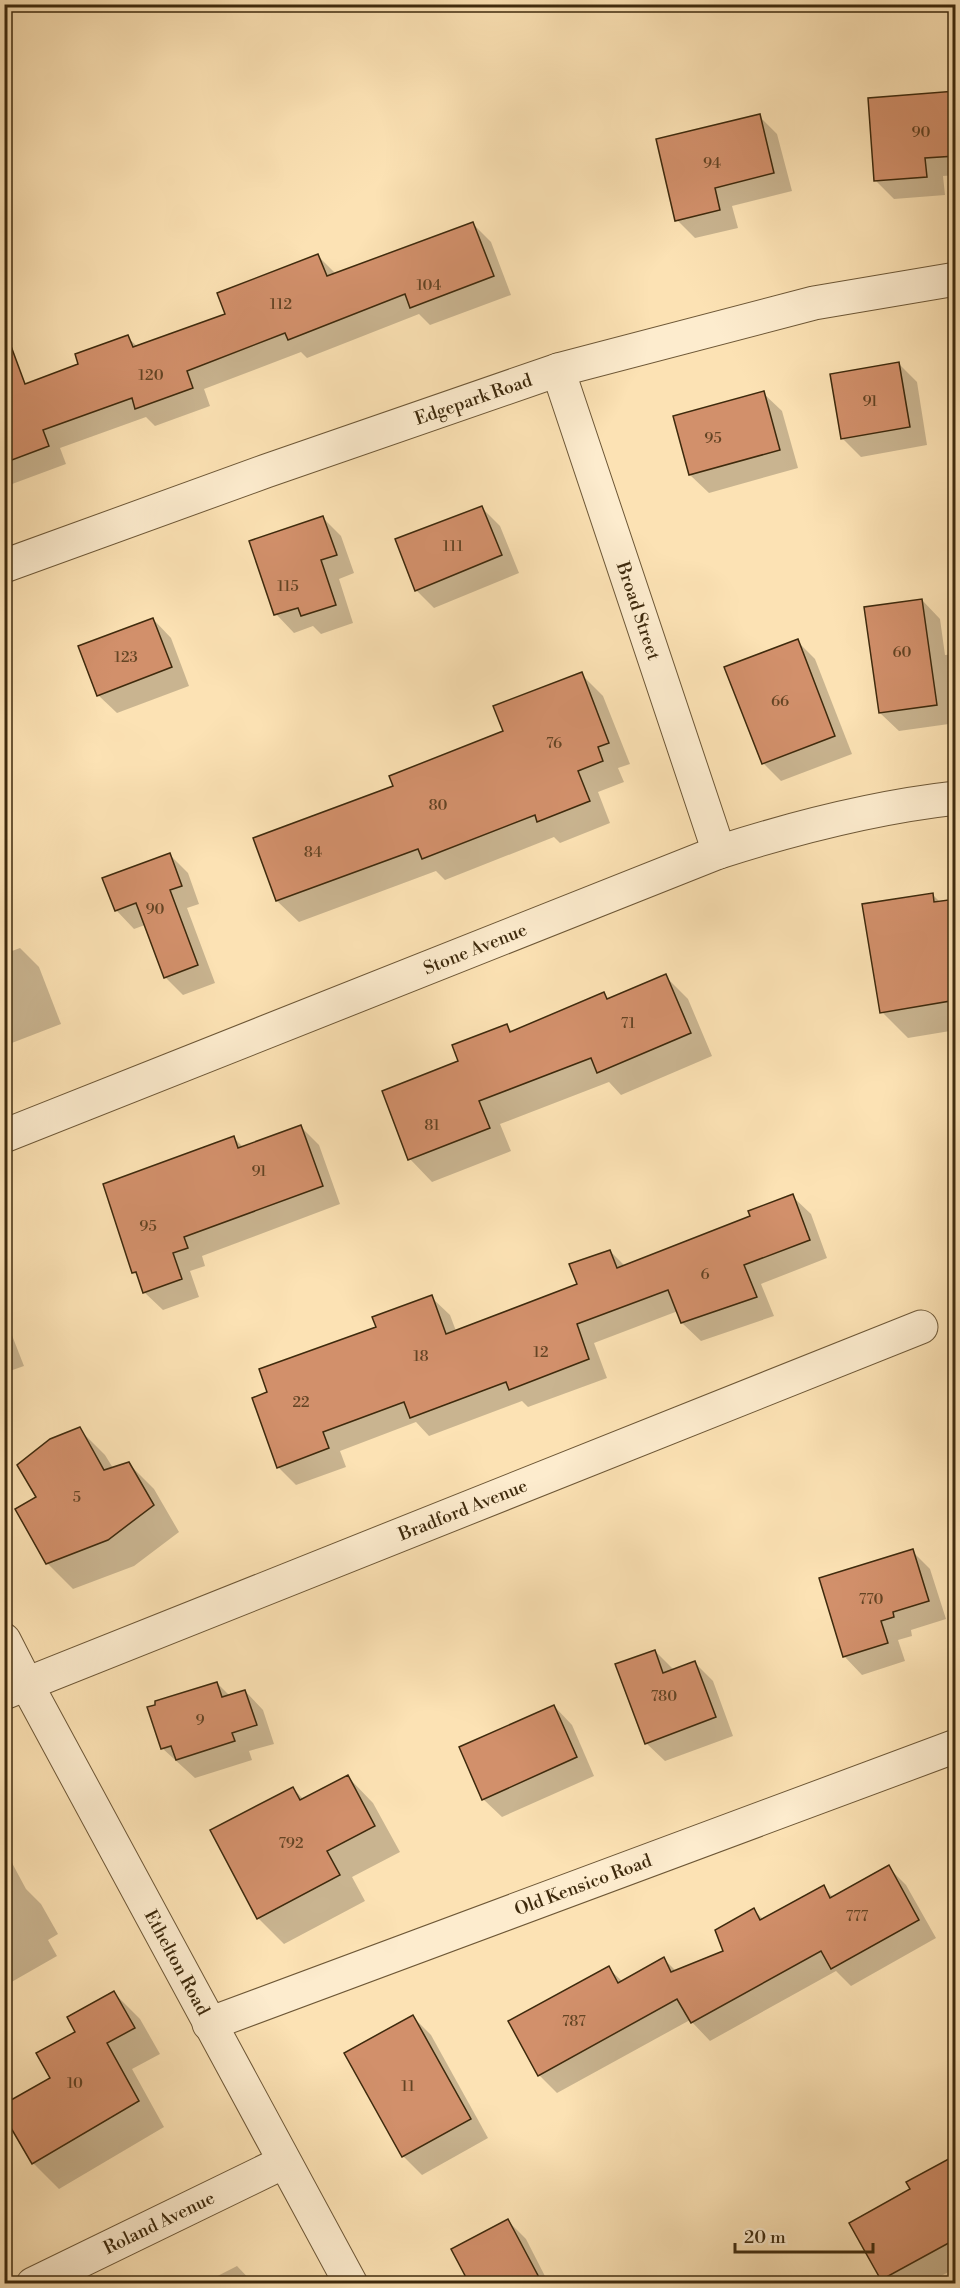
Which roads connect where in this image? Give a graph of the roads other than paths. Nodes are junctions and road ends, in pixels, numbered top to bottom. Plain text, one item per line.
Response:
1 (956, 279) edge
2 (558, 370) junction
3 (4, 566) edge
4 (956, 798) edge
5 (719, 852) junction
6 (4, 1136) edge
7 (921, 1328) dead end
8 (4, 1640) edge
9 (16, 1689) edge
10 (956, 1746) edge
11 (209, 2024) junction
12 (285, 2163) junction
13 (33, 2283) edge
14 (351, 2283) edge

1 - 2 street, Edgepark Road
2 - 3 street, Edgepark Road
2 - 5 street, Broad Street
4 - 5 street, Stone Avenue
5 - 6 street, Stone Avenue
7 - 9 street, Bradford Avenue
8 - 9 street, Ethelton Road
9 - 11 street, Ethelton Road
10 - 11 street, Old Kensico Road
11 - 12 street, Ethelton Road
12 - 13 street, Roland Avenue
12 - 14 street, Ethelton Road

